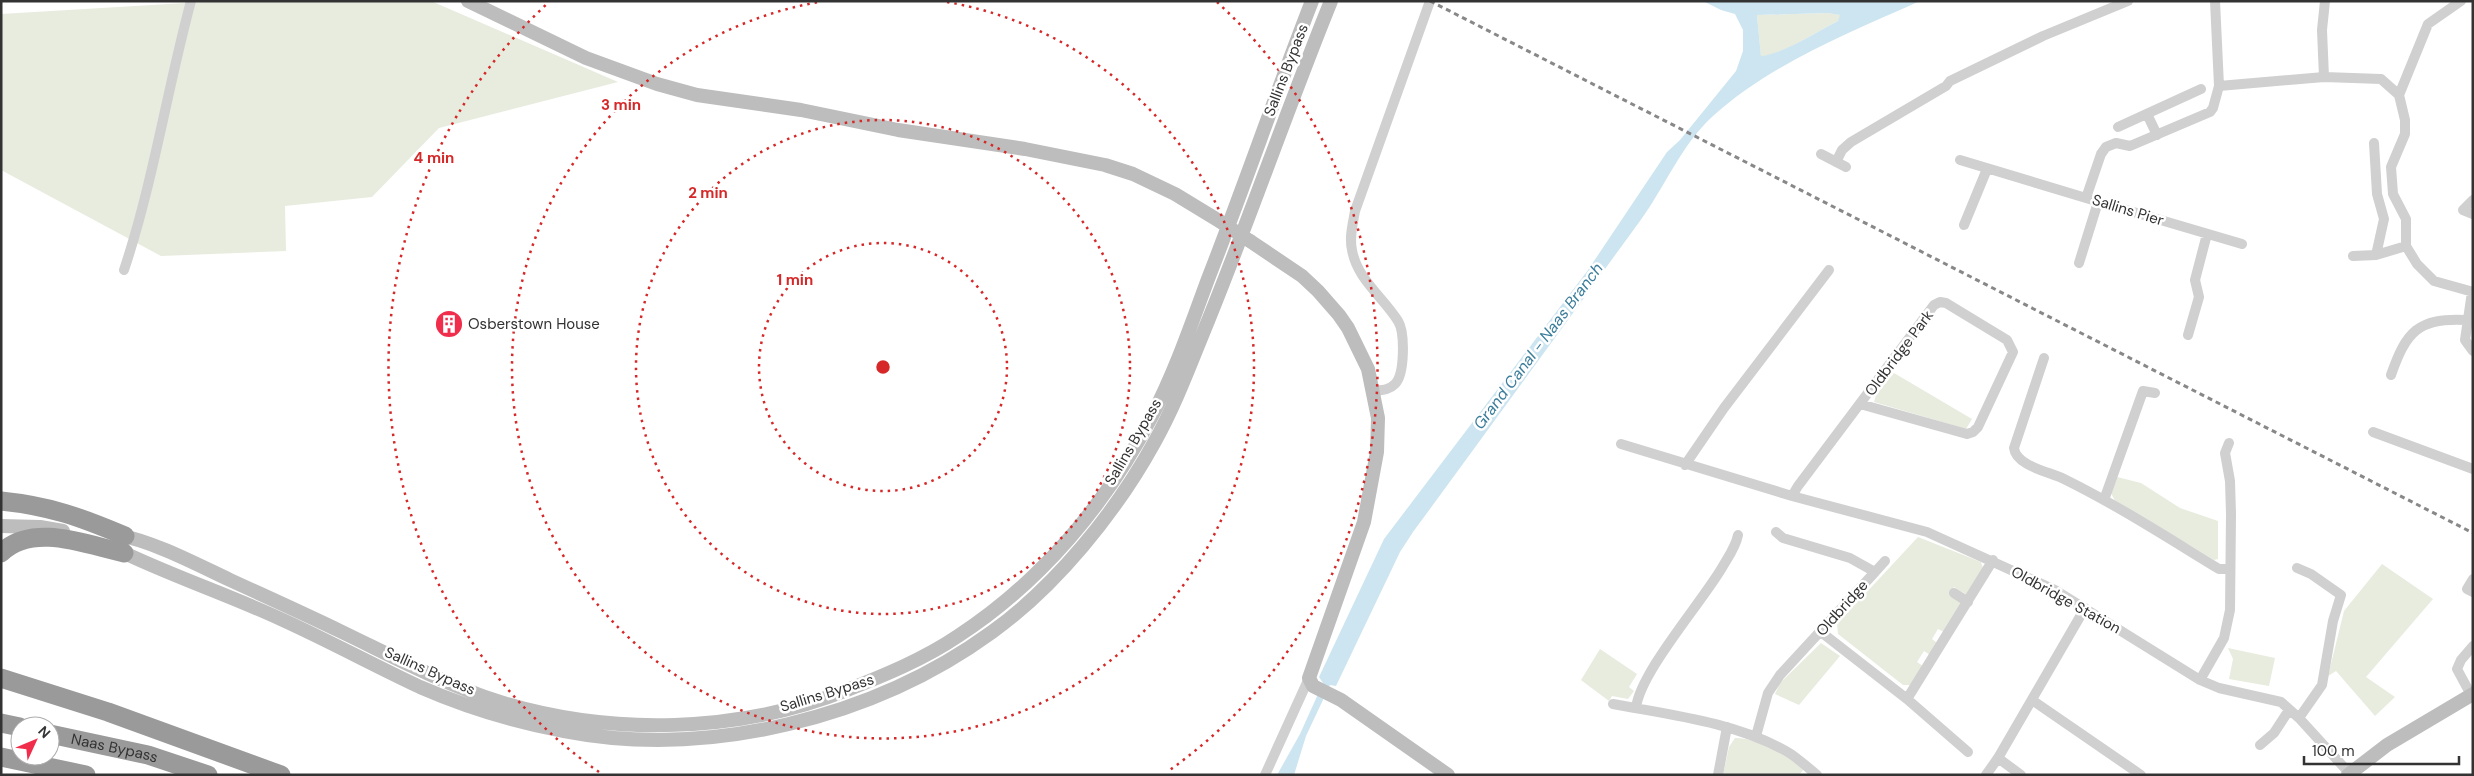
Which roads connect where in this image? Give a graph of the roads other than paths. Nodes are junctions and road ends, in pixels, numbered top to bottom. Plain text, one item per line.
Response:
1 (191, 1) edge
2 (468, 1) edge
3 (1312, 1) edge
4 (1331, 1) edge
5 (1430, 1) edge
6 (2128, 1) edge
7 (2214, 1) edge
8 (2325, 1) edge
9 (2460, 1) edge
10 (2324, 77) junction
11 (2219, 86) junction
12 (2201, 89) dead end
13 (2399, 95) junction
14 (2147, 114) junction
15 (2118, 127) dead end
16 (2157, 135) junction
17 (2374, 143) dead end
18 (1821, 154) dead end
19 (1960, 160) dead end
20 (1836, 162) junction
21 (1846, 167) dead end
22 (1987, 169) junction
23 (2086, 198) junction
24 (2473, 200) edge
25 (2098, 202) junction
26 (2473, 214) edge
27 (1964, 225) dead end
28 (2207, 234) junction
29 (2242, 244) dead end
30 (2406, 246) junction
31 (2376, 255) junction
32 (2353, 256) dead end
33 (2079, 262) dead end
34 (124, 270) dead end
35 (1829, 270) dead end
36 (2472, 292) edge
37 (2467, 320) junction
38 (2188, 334) dead end
39 (2473, 351) edge
40 (2044, 358) dead end
41 (2391, 375) dead end
42 (1374, 391) junction
43 (2155, 393) dead end
44 (1860, 404) junction
45 (2373, 432) dead end
46 (2229, 443) dead end
47 (1621, 444) dead end
48 (1685, 465) junction
49 (2473, 469) edge
50 (1792, 496) junction
51 (2104, 500) junction
52 (1, 501) edge
53 (1, 517) edge
54 (1, 526) edge
55 (1776, 532) dead end
56 (1738, 535) dead end
57 (124, 544) junction
58 (1, 553) edge
59 (1992, 560) junction
60 (1885, 561) dead end
61 (2297, 568) dead end
62 (2230, 569) junction
63 (1875, 572) junction
64 (2473, 579) edge
65 (2473, 592) edge
66 (1954, 593) dead end
67 (1968, 602) junction
68 (2085, 608) junction
69 (1822, 632) junction
70 (2473, 646) edge
71 (1, 665) edge
72 (1, 678) edge
73 (2200, 680) junction
74 (1311, 682) junction
75 (2472, 695) edge
76 (59, 698) junction
77 (1907, 699) junction
78 (2032, 700) junction
79 (1613, 704) dead end
80 (1636, 708) junction
81 (2289, 710) junction
82 (2299, 718) junction
83 (1727, 727) junction
84 (60, 736) edge
85 (1756, 736) junction
86 (2260, 745) dead end
87 (1968, 752) dead end
88 (1, 757) edge
89 (1998, 758) junction
90 (2349, 774) edge
91 (86, 775) edge
92 (208, 775) edge
93 (281, 775) edge
94 (1265, 775) edge
95 (1448, 775) edge
96 (1718, 775) edge
97 (1817, 775) edge
98 (1986, 775) edge
99 (2021, 775) edge
100 (2141, 775) edge

1 - 34 street
2 - 42 main road, bridge
3 - 57 main road, Sallins Bypass
4 - 57 main road, Sallins Bypass
5 - 42 street
6 - 20 street
7 - 11 street, Sallins Pier
8 - 10 street
9 - 13 street
10 - 11 street
10 - 13 street
11 - 16 street, Sallins Pier
12 - 14 street
13 - 30 street
14 - 15 street
14 - 16 street
16 - 23 street, Sallins Pier
17 - 31 street
18 - 20 street
19 - 22 street
20 - 21 street
22 - 23 street
22 - 27 street
23 - 25 street, Sallins Pier
24 - 26 street
25 - 28 street, Sallins Pier
25 - 33 street
28 - 29 street, Sallins Pier
28 - 38 street
30 - 31 street
30 - 36 street
31 - 32 street
35 - 48 street
36 - 37 street
37 - 39 street
37 - 41 street
40 - 51 street
42 - 74 main road
43 - 51 street
44 - 44 street, Oldbridge Park
44 - 50 street, Oldbridge Park
45 - 49 street
46 - 62 street
47 - 48 street
48 - 50 street
50 - 59 street, Oldbridge Station
51 - 62 street
52 - 57 highway
53 - 57 main road, Sallins Bypass
54 - 57 main road, Sallins Bypass
55 - 63 street, Oldbridge
56 - 80 street
57 - 58 highway
59 - 67 street
59 - 68 street, Oldbridge Station
60 - 63 street
61 - 82 street
62 - 73 street
63 - 69 street, Oldbridge
64 - 65 street
66 - 67 street
67 - 77 street
68 - 73 street, Oldbridge Station
68 - 78 street
69 - 77 street
69 - 85 street, Oldbridge
70 - 75 street
71 - 76 highway
72 - 76 highway
73 - 81 street, Oldbridge Station
74 - 94 street
74 - 95 main road
75 - 90 main road
76 - 93 highway
77 - 87 street
78 - 89 street
78 - 100 street
79 - 80 street
80 - 83 street
81 - 82 street, Oldbridge Station
81 - 86 street
82 - 90 street, Oldbridge Station
83 - 85 street
83 - 96 street
84 - 92 highway, Naas Bypass
85 - 97 street
88 - 91 highway
89 - 98 street
89 - 99 street

